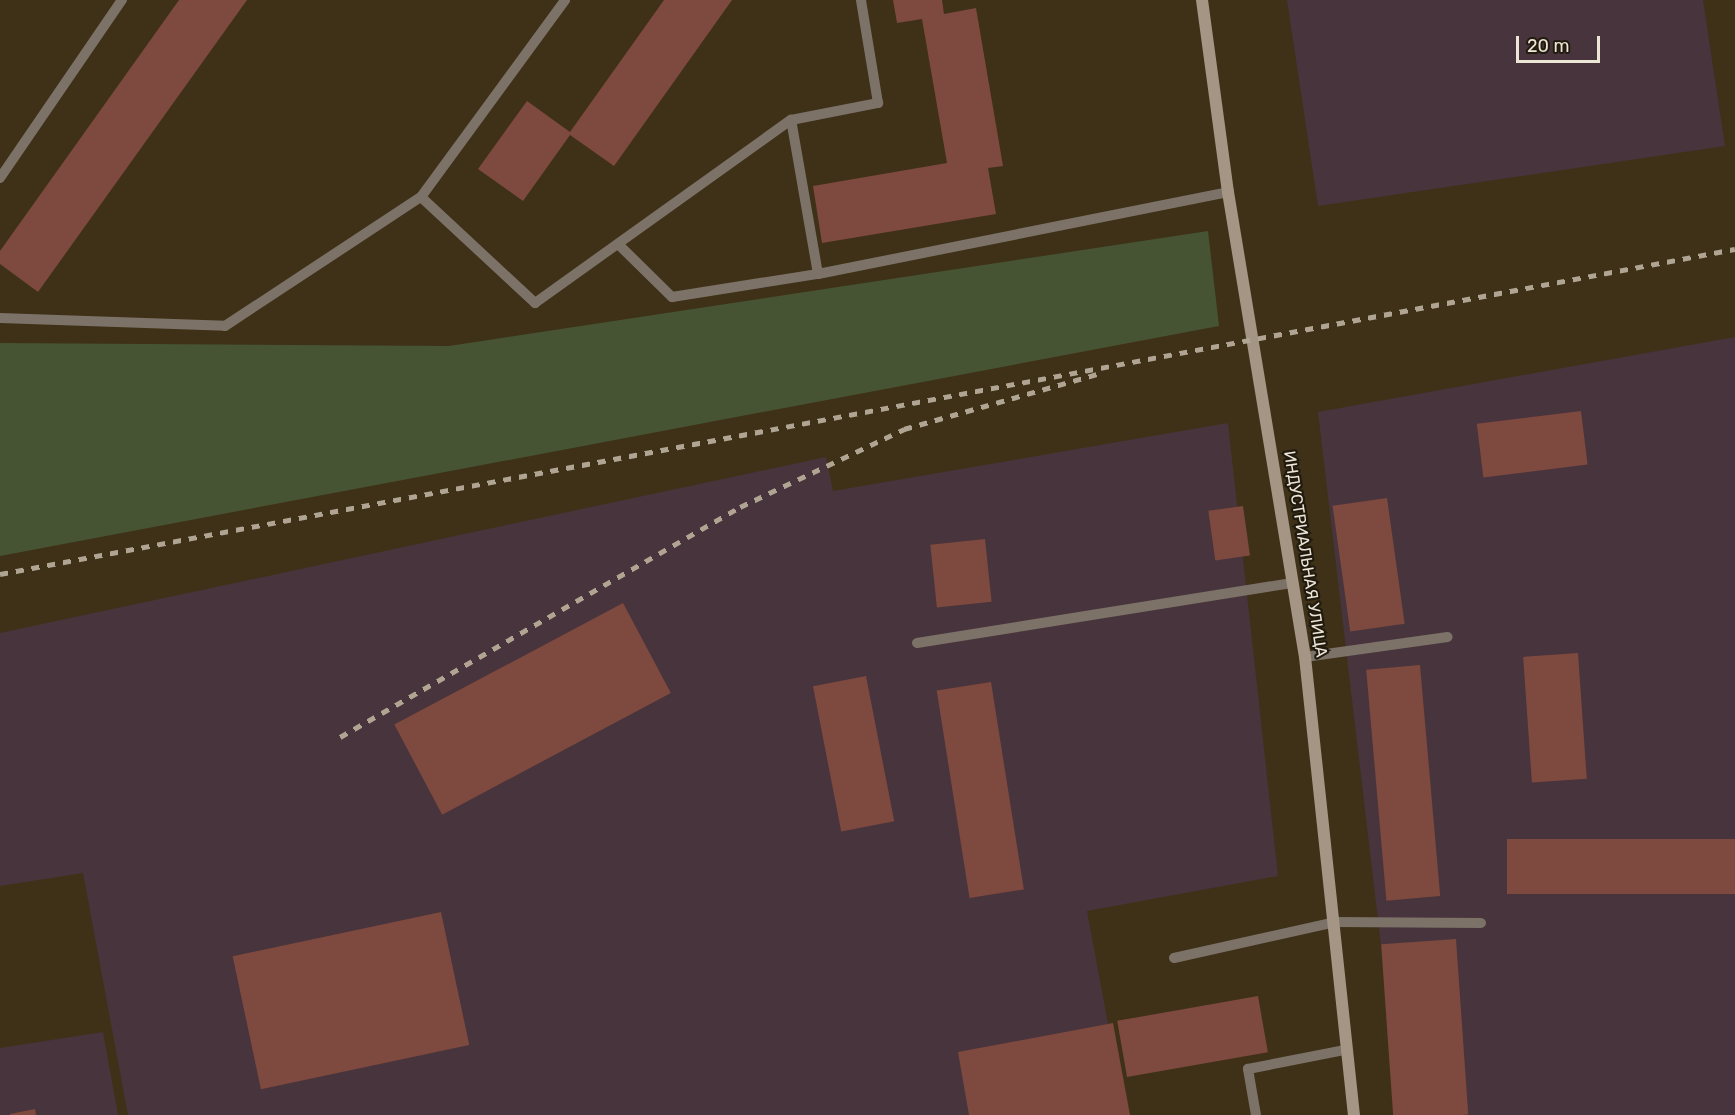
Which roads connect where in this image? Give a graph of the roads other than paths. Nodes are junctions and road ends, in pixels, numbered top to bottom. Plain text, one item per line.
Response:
1 (122, 0) edge
2 (565, 0) edge
3 (861, 0) edge
4 (1202, 0) edge
5 (791, 120) junction
6 (0, 178) edge
7 (1228, 192) junction
8 (421, 196) junction
9 (618, 244) junction
10 (818, 274) junction
11 (0, 318) edge
12 (1293, 583) junction
13 (1448, 637) dead end
14 (917, 643) dead end
15 (1305, 657) junction
16 (1335, 922) junction
17 (1481, 923) dead end
18 (1174, 958) dead end
19 (1346, 1050) junction
20 (1256, 1115) edge
21 (1354, 1115) edge

1 - 6 lane
2 - 8 lane
3 - 5 lane
4 - 7 main road, ИНДУСТРИАЛЬНАЯ УЛИЦА
5 - 9 lane
5 - 10 lane
7 - 10 lane
7 - 12 main road, ИНДУСТРИАЛЬНАЯ УЛИЦА
8 - 9 lane
8 - 11 lane
9 - 10 lane
12 - 14 lane
12 - 15 main road, ИНДУСТРИАЛЬНАЯ УЛИЦА
13 - 15 lane
15 - 16 main road, ИНДУСТРИАЛЬНАЯ УЛИЦА
16 - 17 lane
16 - 18 lane
16 - 19 main road, ИНДУСТРИАЛЬНАЯ УЛИЦА
19 - 20 lane
19 - 21 main road, ИНДУСТРИАЛЬНАЯ УЛИЦА

